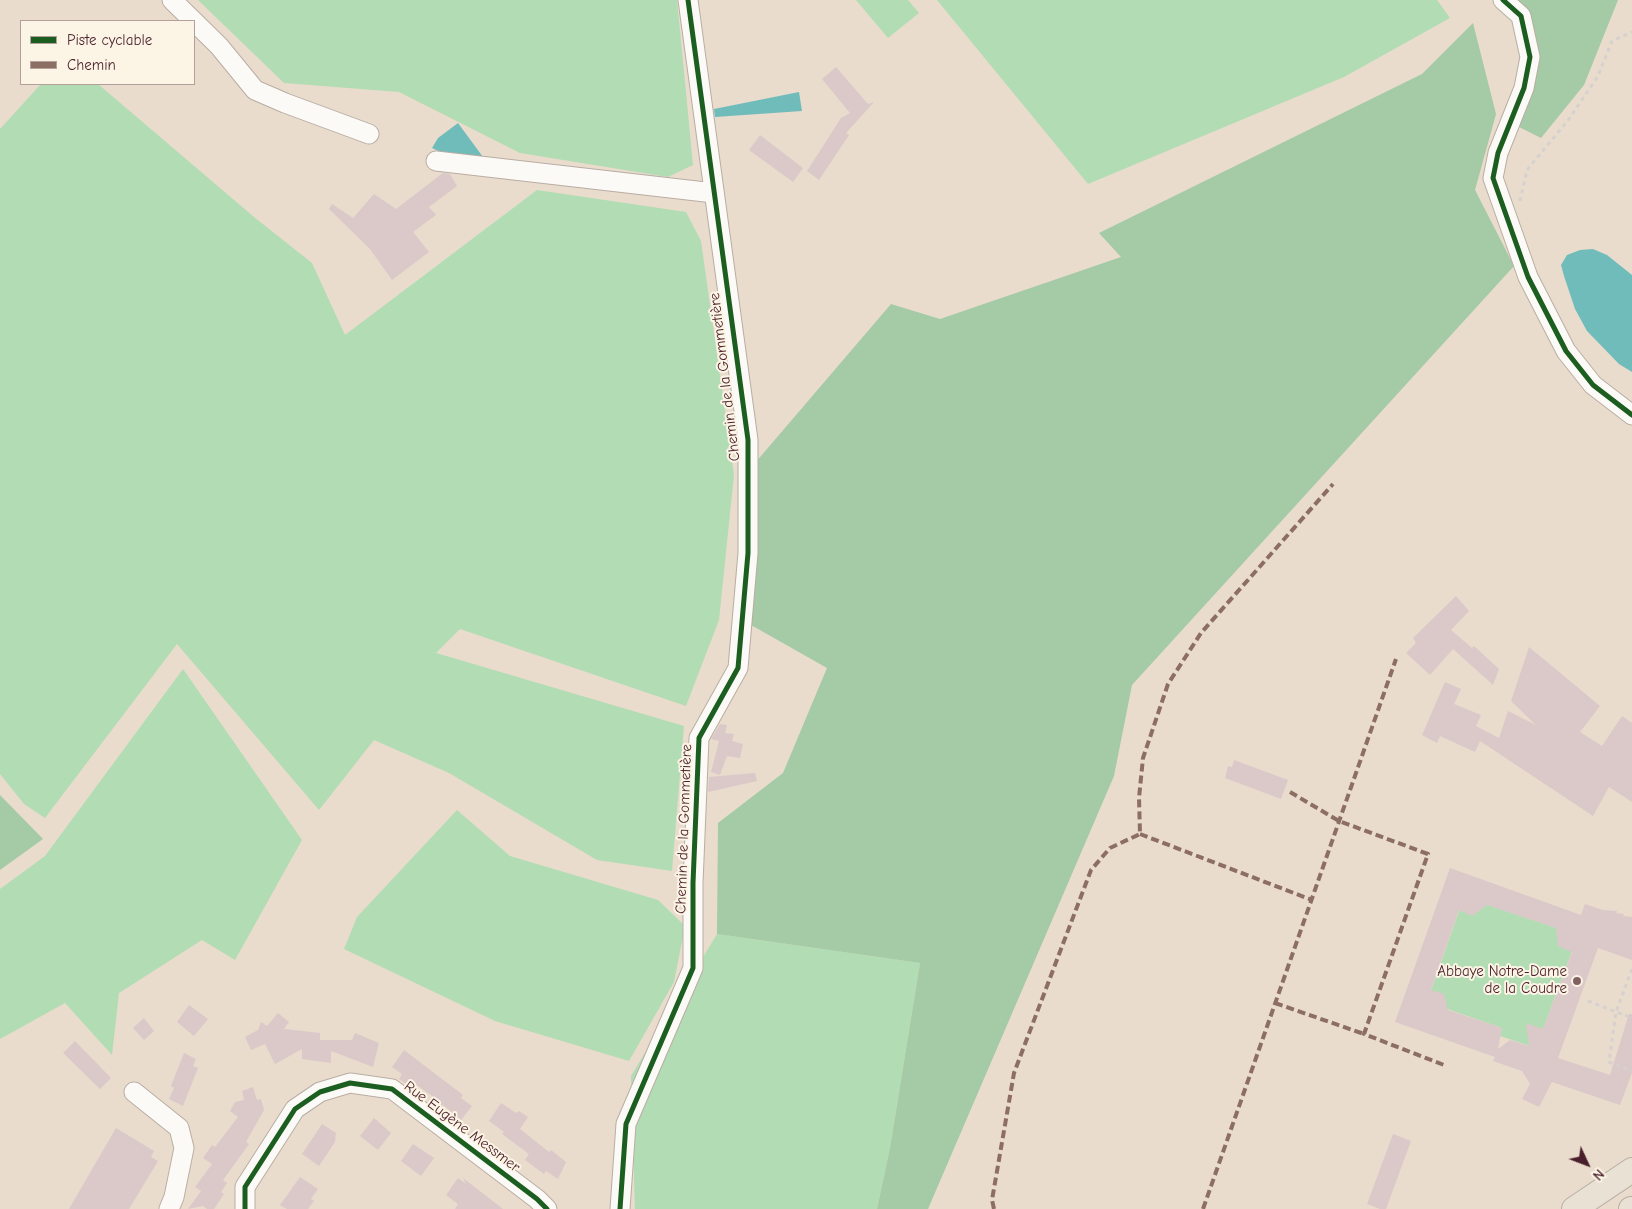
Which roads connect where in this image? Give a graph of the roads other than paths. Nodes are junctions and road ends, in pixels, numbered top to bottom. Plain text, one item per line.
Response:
1 (172, 0) edge
2 (688, 0) edge
3 (1503, 0) edge
4 (193, 20) edge
5 (195, 22) edge
6 (370, 134) dead end
7 (436, 161) dead end
8 (714, 193) junction
9 (1632, 415) edge
10 (134, 1092) dead end
11 (1632, 1170) edge
12 (169, 1209) edge
13 (245, 1209) edge
14 (547, 1209) edge
15 (620, 1209) edge
16 (1574, 1209) edge

1 - 4 street
2 - 8 street, Chemin de la Gommetière
3 - 9 street
5 - 6 street
7 - 8 street
8 - 15 street, Chemin de la Gommetière
10 - 12 street
11 - 16 main road
13 - 14 street, Rue Eugène Messmer

